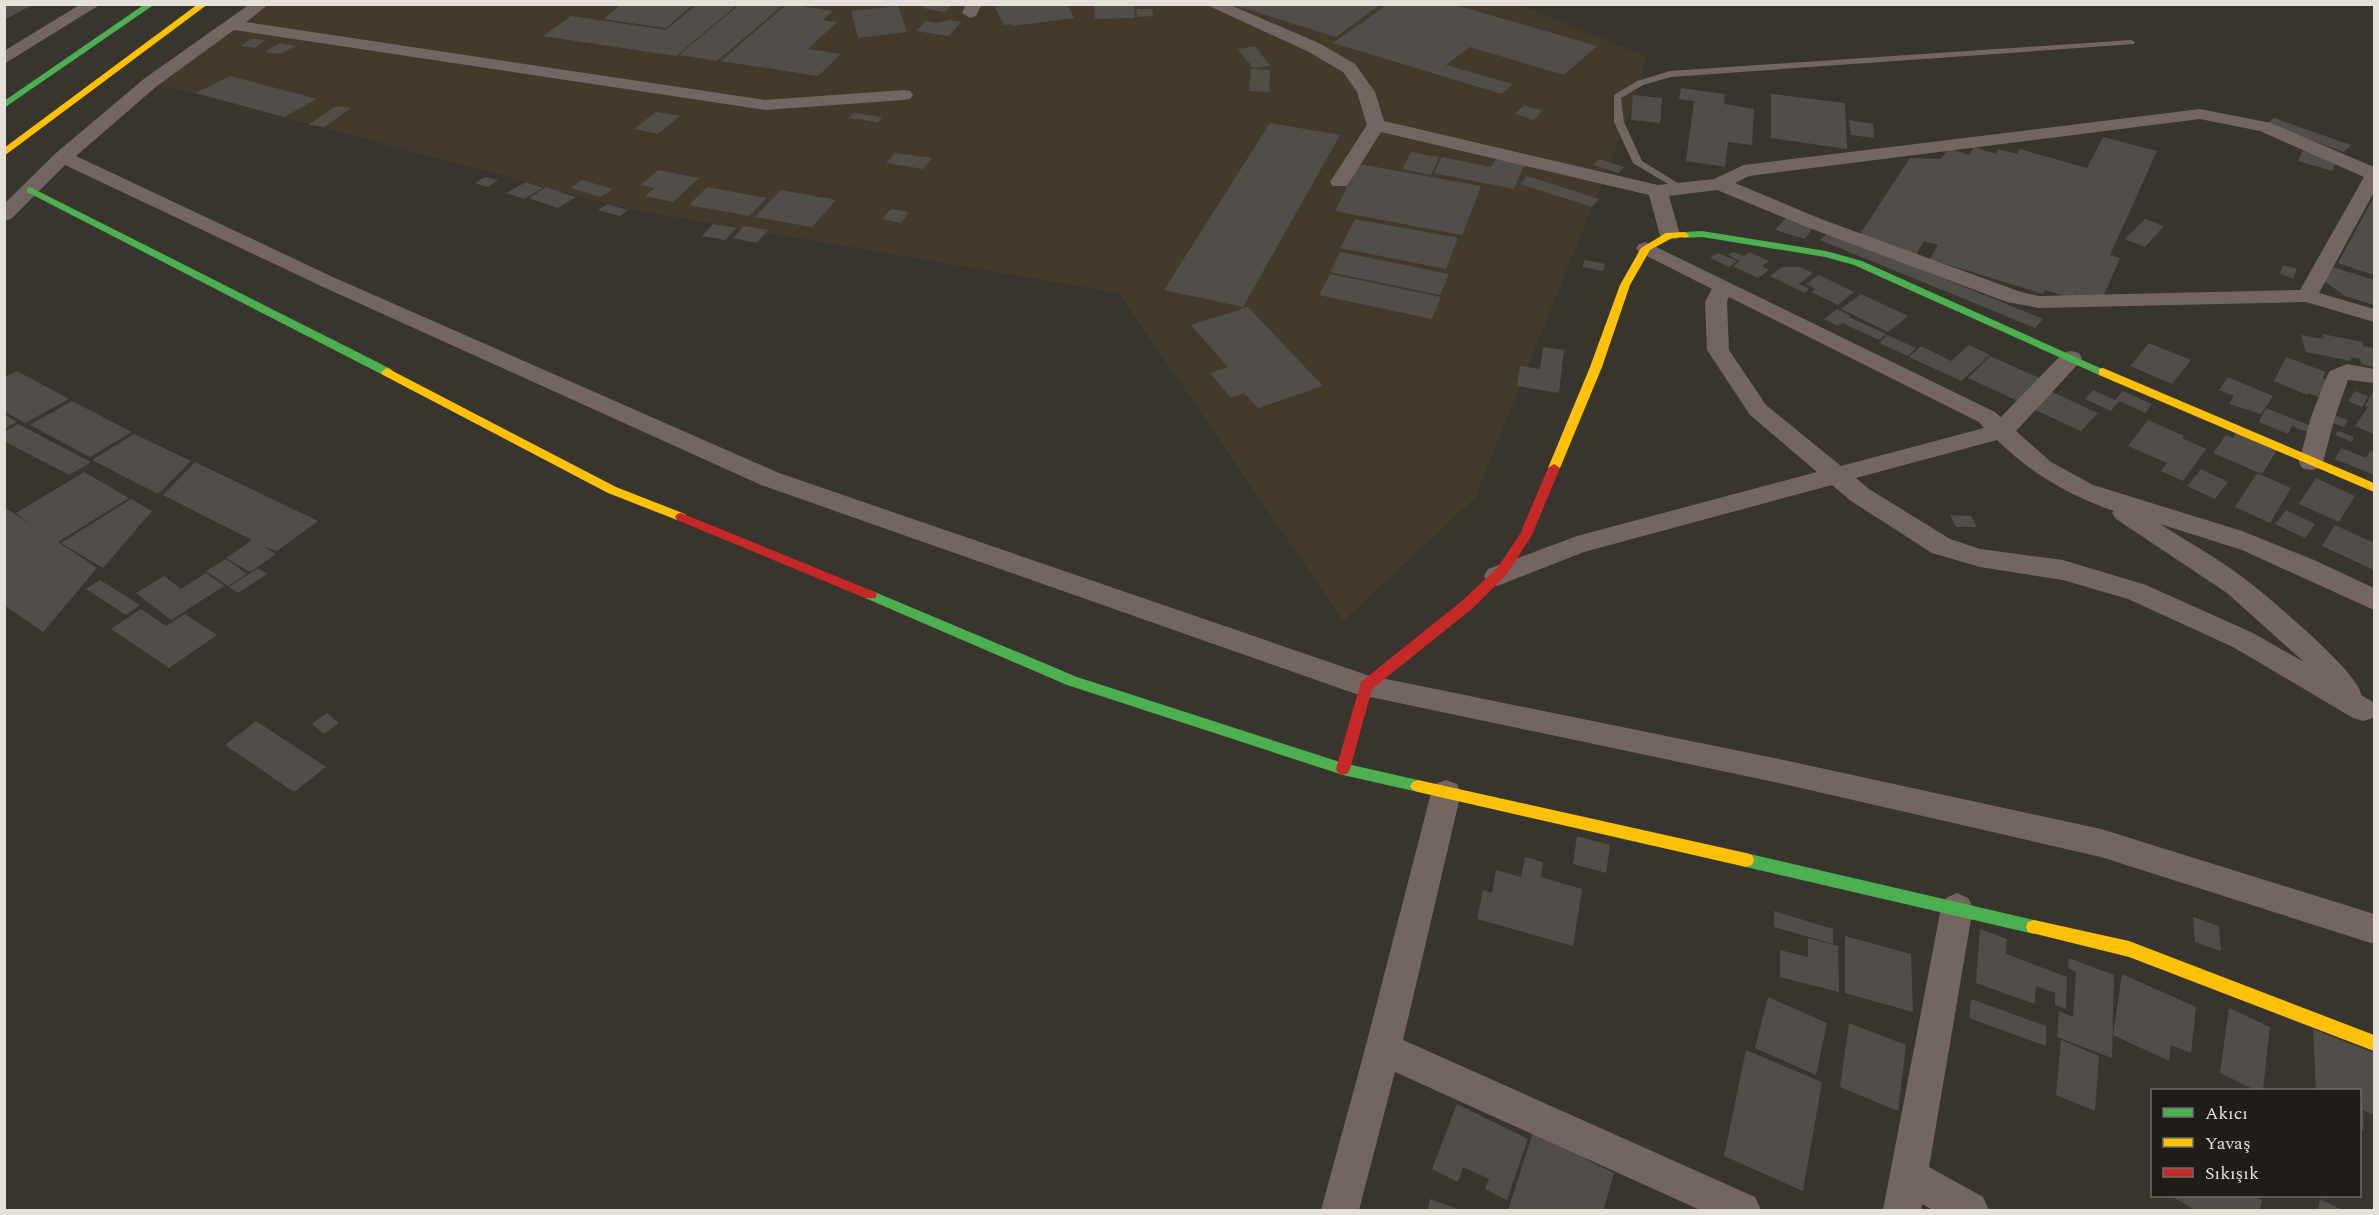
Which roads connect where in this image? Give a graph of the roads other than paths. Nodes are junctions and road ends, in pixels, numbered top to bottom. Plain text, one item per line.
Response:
1 (93, 4) edge
2 (151, 4) edge
3 (204, 4) edge
4 (261, 4) edge
5 (1213, 4) edge
6 (231, 25) junction
7 (2131, 42) dead end
8 (4, 60) edge
9 (904, 94) dead end
10 (5, 104) edge
11 (1376, 125) junction
12 (4, 153) edge
13 (63, 158) junction
14 (2374, 175) edge
15 (1340, 182) dead end
16 (1719, 184) junction
17 (1668, 189) junction
18 (30, 190) junction
19 (4, 215) edge
20 (1670, 235) junction
21 (1646, 248) junction
22 (1724, 287) junction
23 (2307, 296) junction
24 (2374, 316) edge
25 (2071, 358) junction
26 (2374, 376) edge
27 (2002, 431) junction
28 (2311, 462) junction
29 (1838, 475) junction
30 (2374, 488) edge
31 (2101, 497) junction
32 (1497, 576) junction
33 (2374, 600) edge
34 (1366, 686) junction
35 (2369, 717) edge
36 (1343, 770) junction
37 (1446, 793) junction
38 (1957, 908) junction
39 (2374, 929) edge
40 (2374, 1043) edge
41 (1383, 1049) junction
42 (1905, 1193) edge
43 (1340, 1210) edge
44 (1742, 1210) edge
45 (1970, 1210) edge

1 - 8 street
2 - 10 main road
3 - 12 main road
4 - 6 street
5 - 11 street
6 - 9 street
6 - 13 street
7 - 17 lane
11 - 15 street
11 - 17 street
13 - 18 street
13 - 34 street
14 - 16 street
14 - 23 street
16 - 17 street
16 - 23 street
17 - 20 street
18 - 19 street
18 - 36 main road
20 - 21 main road
20 - 25 main road
21 - 22 street
21 - 32 main road
22 - 27 street
22 - 29 street
23 - 24 street
25 - 27 street
25 - 28 main road
26 - 28 street
27 - 29 street
27 - 31 street
28 - 30 main road
29 - 32 street
29 - 35 street
31 - 33 street
31 - 35 street
32 - 34 main road
34 - 36 main road
34 - 39 street
36 - 37 main road
37 - 38 main road
37 - 41 street
38 - 40 main road
38 - 42 street
41 - 43 street
41 - 44 street
42 - 45 street

